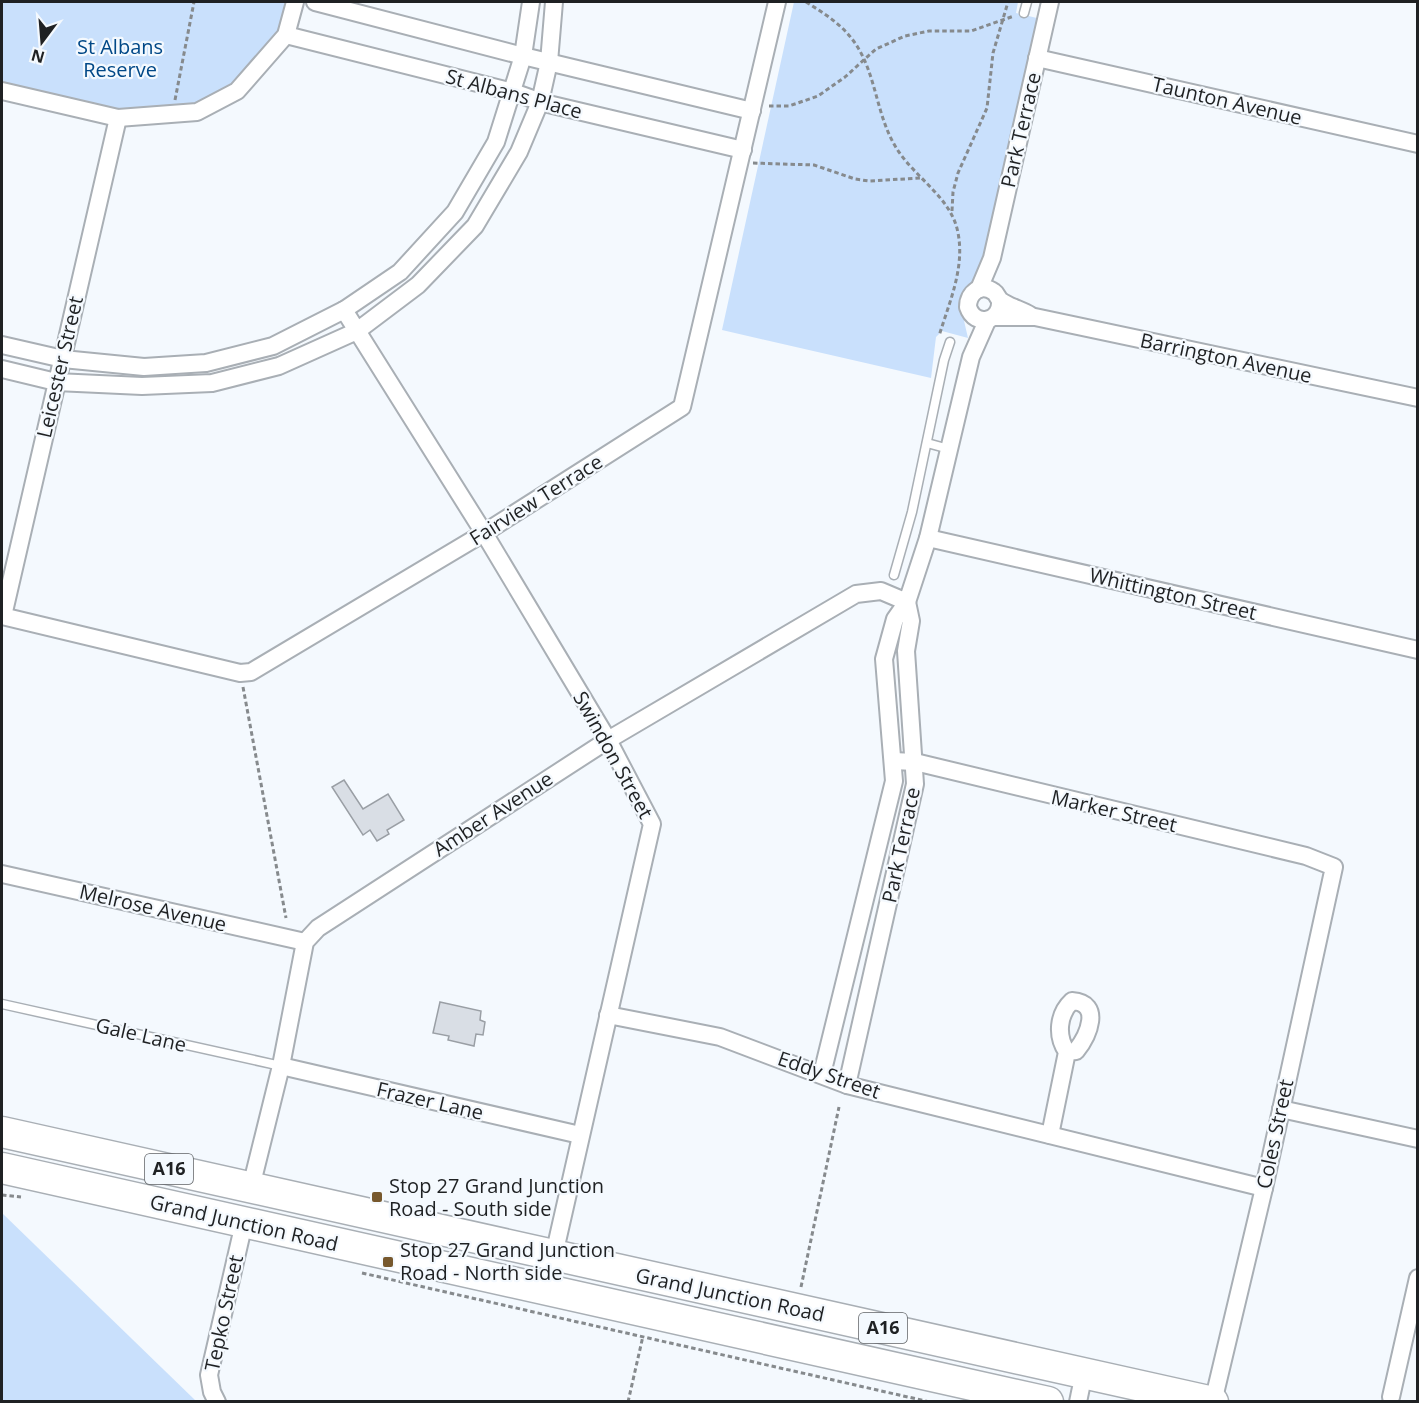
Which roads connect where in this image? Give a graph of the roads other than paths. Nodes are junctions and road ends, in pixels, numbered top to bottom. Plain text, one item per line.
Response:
1 (295, 2) edge
2 (315, 2) edge
3 (531, 2) edge
4 (554, 2) edge
5 (777, 2) edge
6 (1027, 2) edge
7 (1050, 2) edge
8 (1024, 14) road end
9 (286, 34) junction
10 (523, 56) junction
11 (1037, 58) junction
12 (549, 63) junction
13 (2, 92) edge
14 (513, 92) junction
15 (540, 102) junction
16 (753, 107) junction
17 (118, 118) junction
18 (1418, 144) edge
19 (742, 156) junction
20 (990, 293) junction
21 (344, 310) junction
22 (1035, 317) junction
23 (985, 318) junction
24 (357, 331) junction
25 (950, 342) road end
26 (2, 345) edge
27 (63, 359) junction
28 (2, 369) edge
29 (56, 382) junction
30 (1418, 399) edge
31 (927, 443) junction
32 (949, 449) junction
33 (484, 533) junction
34 (928, 538) junction
35 (894, 575) dead end
36 (907, 603) junction
37 (2, 616) edge
38 (1418, 650) edge
39 (608, 740) junction
40 (893, 761) junction
41 (915, 762) junction
42 (1334, 867) joint
43 (2, 874) edge
44 (305, 942) junction
45 (2, 1004) edge
46 (608, 1015) junction
47 (1067, 1052) dead end
48 (281, 1066) junction
49 (822, 1074) junction
50 (848, 1085) junction
51 (1281, 1109) junction
52 (2, 1132) edge
53 (580, 1135) junction
54 (1050, 1135) junction
55 (1418, 1139) edge
56 (2, 1168) edge
57 (251, 1187) junction
58 (1264, 1188) junction
59 (244, 1223) junction
60 (553, 1256) junction
61 (1418, 1278) edge
62 (546, 1290) junction
63 (1413, 1319) edge
64 (1084, 1373) junction
65 (1391, 1397) dead end
66 (217, 1401) edge
67 (1048, 1401) edge
68 (1078, 1401) edge
69 (1213, 1401) edge

1 - 9 street
2 - 10 street, St Albans Place
3 - 10 street
4 - 12 street
5 - 16 street, Fairview Terrace
6 - 8 lane
7 - 11 street, Park Terrace
9 - 14 street, St Albans Place
9 - 17 street
10 - 12 street, St Albans Place
10 - 14 street
11 - 18 street, Taunton Avenue
11 - 20 street, Park Terrace
12 - 15 street
12 - 16 street, St Albans Place
13 - 17 street
14 - 15 street, St Albans Place
14 - 21 street
15 - 19 street, St Albans Place
15 - 24 street
16 - 19 street, Fairview Terrace
17 - 27 street, Leicester Street
19 - 33 street, Fairview Terrace
20 - 22 street, Barrington Avenue
20 - 23 street
20 - 23 street
21 - 24 street, Swindon Street
21 - 27 street
22 - 23 street, Barrington Avenue
22 - 30 street, Barrington Avenue
23 - 32 street, Park Terrace
24 - 29 street
24 - 33 street, Swindon Street
25 - 31 lane
26 - 27 street
27 - 29 street, Leicester Street
28 - 29 street
29 - 37 street, Leicester Street
31 - 32 lane
31 - 35 lane
32 - 34 street, Park Terrace
33 - 37 street, Fairview Terrace
33 - 39 street, Swindon Street
34 - 36 street, Park Terrace
34 - 38 street, Whittington Street
36 - 39 street, Amber Avenue
36 - 40 street, Park Terrace
36 - 41 street, Park Terrace
39 - 44 street, Amber Avenue
39 - 46 street, Swindon Street
40 - 41 street, Marker Street
40 - 49 street, Park Terrace
41 - 42 street, Marker Street
41 - 50 street, Park Terrace
42 - 51 street, Coles Street
43 - 44 street, Melrose Avenue
44 - 48 street
45 - 48 lane, Gale Lane
46 - 49 street, Eddy Street
46 - 53 street, Swindon Street
47 - 54 street
48 - 53 street, Frazer Lane
48 - 57 street
49 - 50 street, Eddy Street
50 - 54 street, Eddy Street
51 - 55 street
51 - 58 street, Coles Street
52 - 57 highway, Grand Junction Road / A16
53 - 60 street, Swindon Street
54 - 58 street, Eddy Street
56 - 59 highway, Grand Junction Road / A16
57 - 60 highway, Grand Junction Road / A16
58 - 69 street, Coles Street
59 - 62 highway, Grand Junction Road / A16
59 - 66 street, Tepko Street
60 - 62 street, Swindon Street
60 - 64 highway, Grand Junction Road / A16
61 - 63 street
62 - 67 highway, Grand Junction Road / A16
63 - 65 street
64 - 68 street
64 - 69 highway, Grand Junction Road / A16

